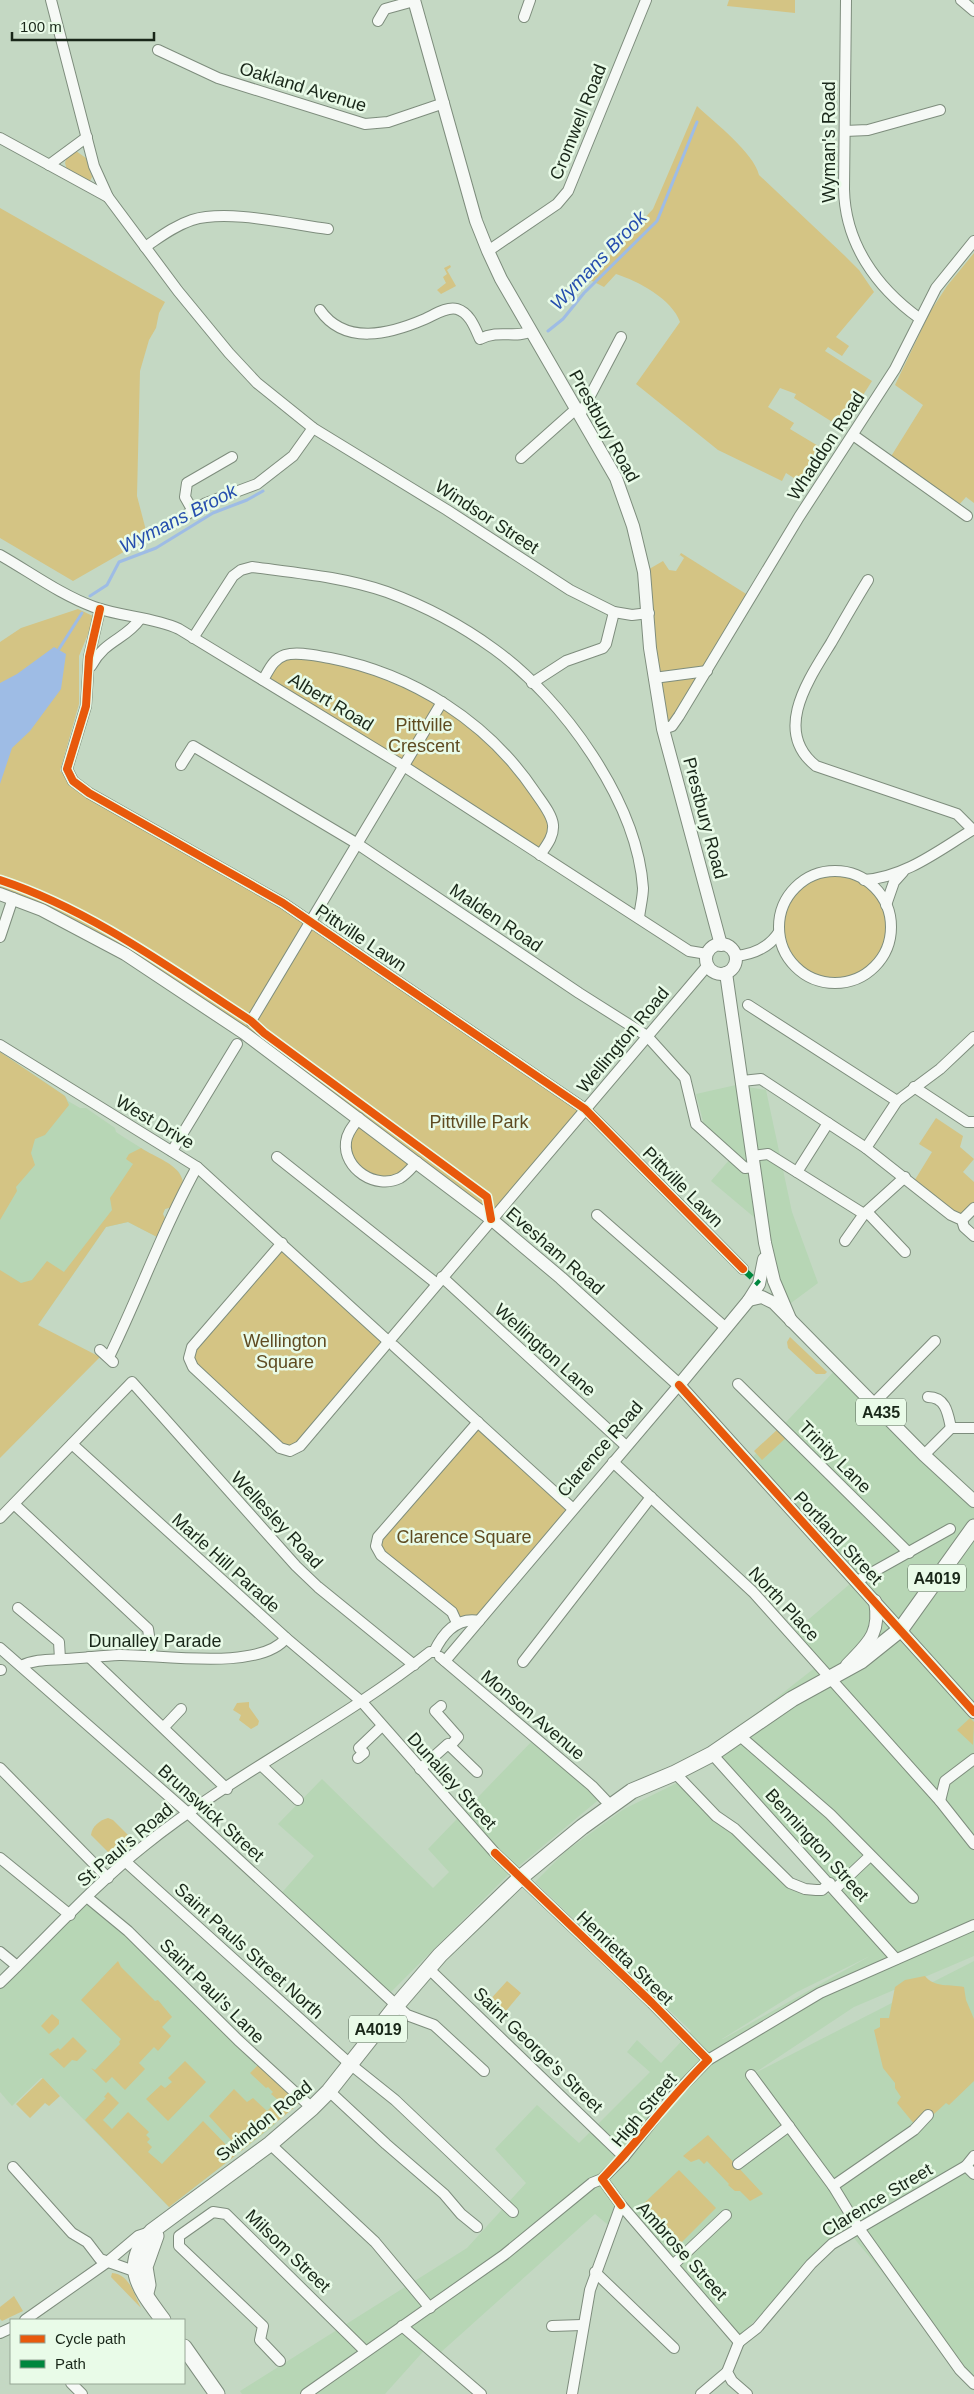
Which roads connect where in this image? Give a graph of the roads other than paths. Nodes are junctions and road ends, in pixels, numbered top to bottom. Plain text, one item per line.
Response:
1 (51, 0) edge
2 (530, 0) edge
3 (646, 0) edge
4 (846, 0) edge
5 (961, 0) edge
6 (414, 1) edge
7 (974, 11) edge
8 (524, 17) dead end
9 (378, 21) dead end
10 (158, 50) dead end
11 (444, 104) junction
12 (940, 110) dead end
13 (845, 132) junction
14 (86, 137) junction
15 (0, 138) edge
16 (49, 165) junction
17 (108, 197) junction
18 (328, 229) dead end
19 (974, 240) edge
20 (146, 248) junction
21 (488, 251) junction
22 (320, 310) dead end
23 (919, 318) junction
24 (531, 331) junction
25 (621, 337) dead end
26 (578, 412) junction
27 (313, 428) junction
28 (853, 435) junction
29 (232, 457) dead end
30 (521, 458) dead end
31 (967, 516) dead end
32 (0, 555) edge
33 (868, 580) dead end
34 (100, 609) junction
35 (614, 612) junction
36 (648, 613) junction
37 (140, 619) junction
38 (194, 638) junction
39 (707, 670) junction
40 (88, 671) junction
41 (654, 678) junction
42 (263, 680) junction
43 (532, 683) junction
44 (442, 702) junction
45 (662, 729) junction
46 (181, 765) dead end
47 (402, 765) junction
48 (974, 830) edge
49 (356, 843) junction
50 (540, 855) junction
51 (904, 871) junction
52 (864, 880) junction
53 (0, 894) edge
54 (13, 898) junction
55 (886, 905) junction
56 (639, 918) junction
57 (310, 921) junction
58 (779, 932) junction
59 (0, 937) edge
60 (720, 944) junction
61 (765, 947) junction
62 (784, 951) junction
63 (736, 956) junction
64 (708, 960) junction
65 (726, 973) junction
66 (748, 1005) dead end
67 (251, 1021) dead end
68 (647, 1036) junction
69 (974, 1037) edge
70 (237, 1044) dead end
71 (0, 1045) edge
72 (742, 1082) junction
73 (914, 1087) junction
74 (897, 1100) junction
75 (585, 1110) junction
76 (359, 1118) junction
77 (974, 1122) edge
78 (828, 1124) junction
79 (866, 1148) junction
80 (172, 1151) junction
81 (277, 1157) dead end
82 (753, 1161) junction
83 (417, 1162) junction
84 (197, 1167) junction
85 (797, 1172) junction
86 (905, 1177) junction
87 (974, 1208) edge
88 (866, 1213) junction
89 (597, 1215) dead end
90 (491, 1219) junction
91 (962, 1220) junction
92 (974, 1236) edge
93 (845, 1241) dead end
94 (282, 1242) junction
95 (764, 1243) junction
96 (905, 1252) dead end
97 (743, 1269) dead end
98 (439, 1280) junction
99 (749, 1300) junction
100 (790, 1321) junction
101 (726, 1328) junction
102 (935, 1342) dead end
103 (391, 1343) junction
104 (100, 1350) dead end
105 (738, 1384) dead end
106 (679, 1385) junction
107 (928, 1397) dead end
108 (873, 1404) junction
109 (478, 1422) junction
110 (951, 1428) junction
111 (974, 1428) edge
112 (72, 1444) junction
113 (626, 1446) junction
114 (924, 1455) junction
115 (612, 1462) junction
116 (652, 1497) junction
117 (974, 1501) edge
118 (14, 1504) junction
119 (572, 1508) junction
120 (0, 1518) edge
121 (974, 1527) edge
122 (950, 1529) dead end
123 (909, 1553) junction
124 (857, 1581) junction
125 (875, 1601) junction
126 (18, 1608) dead end
127 (479, 1621) junction
128 (457, 1622) junction
129 (901, 1629) junction
130 (286, 1638) junction
131 (0, 1648) edge
132 (434, 1652) junction
133 (152, 1656) junction
134 (89, 1657) junction
135 (60, 1659) junction
136 (445, 1661) junction
137 (524, 1662) dead end
138 (414, 1664) junction
139 (21, 1666) junction
140 (836, 1676) junction
141 (362, 1702) junction
142 (441, 1706) dead end
143 (181, 1709) dead end
144 (974, 1712) edge
145 (382, 1726) junction
146 (164, 1727) junction
147 (740, 1736) junction
148 (450, 1746) junction
149 (712, 1754) junction
150 (358, 1758) dead end
151 (972, 1763) edge
152 (262, 1766) junction
153 (0, 1768) edge
154 (420, 1769) junction
155 (478, 1772) dead end
156 (675, 1773) junction
157 (921, 1779) junction
158 (944, 1781) junction
159 (227, 1789) junction
160 (298, 1800) dead end
161 (940, 1801) junction
162 (610, 1806) junction
163 (188, 1813) junction
164 (974, 1844) edge
165 (870, 1856) junction
166 (0, 1858) edge
167 (126, 1862) junction
168 (108, 1878) junction
169 (520, 1878) junction
170 (832, 1886) junction
171 (88, 1898) junction
172 (913, 1898) dead end
173 (70, 1914) junction
174 (974, 1925) edge
175 (0, 1952) edge
176 (896, 1959) junction
177 (17, 1966) junction
178 (428, 1968) junction
179 (0, 1983) edge
180 (397, 2005) junction
181 (708, 2060) junction
182 (350, 2064) junction
183 (484, 2071) dead end
184 (751, 2075) dead end
185 (329, 2091) junction
186 (312, 2108) junction
187 (928, 2115) dead end
188 (788, 2126) junction
189 (270, 2144) junction
190 (624, 2156) junction
191 (974, 2156) edge
192 (738, 2164) dead end
193 (966, 2166) junction
194 (13, 2167) dead end
195 (974, 2174) edge
196 (602, 2179) junction
197 (833, 2186) junction
198 (620, 2205) junction
199 (513, 2212) dead end
200 (726, 2215) dead end
201 (477, 2227) dead end
202 (858, 2227) junction
203 (156, 2228) junction
204 (116, 2253) junction
205 (106, 2263) junction
206 (137, 2264) junction
207 (673, 2265) junction
208 (596, 2272) junction
209 (430, 2308) junction
210 (26, 2319) edge
211 (162, 2319) edge
212 (582, 2325) junction
213 (402, 2326) junction
214 (552, 2326) dead end
215 (740, 2342) junction
216 (185, 2348) edge
217 (674, 2348) dead end
218 (365, 2351) junction
219 (280, 2361) dead end
220 (727, 2372) junction
221 (72, 2384) edge
222 (974, 2384) edge
223 (218, 2392) edge
224 (82, 2394) edge
225 (306, 2394) edge
226 (480, 2394) edge
227 (572, 2394) edge
228 (701, 2394) edge
229 (748, 2394) edge

1 - 14 street
2 - 8 street
3 - 21 street, Cromwell Road
4 - 13 street, Wyman's Road
5 - 7 street
6 - 9 street
6 - 11 main road, Prestbury Road
10 - 11 street, Oakland Avenue
11 - 21 main road, Prestbury Road
12 - 13 street
13 - 23 street, Wyman's Road
14 - 16 street
14 - 17 street
15 - 16 street
16 - 17 street
17 - 20 street, Windsor Street
18 - 20 street
19 - 23 street, Whaddon Road
20 - 27 street, Windsor Street
21 - 24 main road, Prestbury Road
22 - 24 street
23 - 28 street, Whaddon Road
24 - 26 main road, Prestbury Road
25 - 26 street
26 - 30 street
26 - 36 main road, Prestbury Road
27 - 29 street
27 - 35 street, Windsor Street
28 - 31 street
28 - 39 street, Whaddon Road
32 - 34 street, Albert Road
33 - 48 street
34 - 37 street, Albert Road
34 - 40 street, Pittville Lawn
35 - 36 street, Windsor Street
35 - 43 street
36 - 41 main road, Prestbury Road
37 - 38 street, Albert Road
37 - 40 street, Pittville Lawn
38 - 42 street, Albert Road
38 - 43 street
39 - 41 street
39 - 45 street, Whaddon Road
40 - 57 street, Pittville Lawn
41 - 45 main road, Prestbury Road
42 - 44 street
42 - 47 street, Albert Road
43 - 56 street
44 - 47 street
44 - 50 street
45 - 60 main road, Prestbury Road
46 - 49 street, Malden Road
47 - 49 street
47 - 50 street, Albert Road
48 - 51 street
49 - 57 street
49 - 68 street, Malden Road
50 - 56 street, Albert Road
51 - 52 street
51 - 55 street
52 - 55 street
52 - 58 street
53 - 54 main road, Evesham Road
54 - 59 street
54 - 76 main road, Evesham Road
55 - 62 street
56 - 64 street, Albert Road
57 - 67 street
57 - 75 street, Pittville Lawn
58 - 61 street
58 - 62 street
60 - 63 main road
60 - 64 main road
61 - 62 street
61 - 63 street
63 - 65 main road
64 - 65 main road
64 - 68 street, Wellington Road
65 - 72 main road
66 - 74 street
68 - 75 street, Wellington Road
68 - 82 street, Malden Road
69 - 73 street
70 - 80 street
71 - 80 street, West Drive
72 - 78 street
72 - 82 main road
73 - 74 street
73 - 77 street
74 - 79 street
75 - 90 street, Wellington Road
75 - 97 street, Pittville Lawn
76 - 83 main road, Evesham Road
76 - 83 street
78 - 79 street
78 - 85 street
79 - 86 street
80 - 84 street, West Drive
81 - 98 street, Wellington Lane
82 - 85 street, Malden Road
82 - 95 main road
83 - 90 main road, Evesham Road
84 - 94 street, West Drive
84 - 104 street
85 - 88 street, Malden Road
86 - 88 street
86 - 91 street
87 - 91 street
88 - 93 street
88 - 96 street, Malden Road
89 - 101 street
90 - 98 street, Wellington Road
90 - 106 main road, Evesham Road
91 - 92 street
94 - 103 street
94 - 103 street
95 - 99 main road, Clarence Road
95 - 100 main road
98 - 103 street, Wellington Road
98 - 113 street, Wellington Lane
99 - 100 main road, A435
99 - 101 main road, Clarence Road
100 - 108 main road, A435
101 - 106 main road, Clarence Road
102 - 108 street
103 - 109 street
105 - 123 street, Trinity Lane
106 - 113 street, Clarence Road
106 - 124 main road, Portland Street
107 - 110 street
108 - 114 main road, A435
109 - 119 street
109 - 128 street
110 - 111 street
110 - 114 street
112 - 118 street
112 - 130 street, Marle Hill Parade
112 - 138 street, Wellesley Road
113 - 115 street, Clarence Road
114 - 117 main road, A435
115 - 116 street, North Place
115 - 119 street, Clarence Road
116 - 137 street
116 - 140 street, North Place
118 - 120 street
118 - 133 street
119 - 127 street, Clarence Road
121 - 129 highway, A4019
122 - 123 street
123 - 124 street
124 - 125 main road, Portland Street
125 - 129 main road, Portland Street
125 - 140 main road
126 - 135 street
127 - 128 street
127 - 136 street, Clarence Road
128 - 132 street
129 - 140 highway, A4019
129 - 144 main road, Portland Street
130 - 133 street, Dunalley Parade
130 - 141 street, Marle Hill Parade
131 - 139 street, Brunswick Street
132 - 136 street, Monson Avenue
132 - 138 street, St Paul's Road
133 - 134 street, Dunalley Parade
134 - 135 street, Dunalley Parade
134 - 146 street
135 - 139 street, Dunalley Parade
136 - 162 street, Monson Avenue
138 - 141 street, St Paul's Road
139 - 163 street, Brunswick Street
140 - 147 highway, A4019
140 - 157 street, North Place
141 - 145 street, Dunalley Street
141 - 152 street, St Paul's Road
142 - 148 street
143 - 146 street
145 - 150 street
145 - 154 street, Dunalley Street
146 - 159 street
147 - 149 highway, A4019
147 - 165 street
148 - 154 street
148 - 155 street
149 - 156 highway, A4019
149 - 170 street, Bennington Street
151 - 158 street
152 - 159 street, St Paul's Road
152 - 160 street
153 - 168 street
154 - 169 street, Dunalley Street
156 - 162 highway, A4019
156 - 170 street
157 - 158 street
157 - 161 street, North Place
158 - 161 street
159 - 163 street, St Paul's Road
161 - 164 street, North Place
162 - 169 highway, A4019
163 - 167 street, St Paul's Road
163 - 180 street, Brunswick Street
165 - 170 street
165 - 172 street
166 - 173 street
167 - 168 street, St Paul's Road
167 - 182 street, Saint Pauls Street North
168 - 171 street, St Paul's Road
169 - 178 highway, Swindon Road / A4019
169 - 181 street, Henrietta Street
170 - 176 street, Bennington Street
171 - 173 street, St Paul's Road
171 - 186 street, Saint Paul's Lane
173 - 177 street, St Paul's Road
174 - 176 street, High Street
175 - 177 street
176 - 181 street, High Street
177 - 179 street, St Paul's Road
178 - 180 highway, Swindon Road / A4019
178 - 190 street, Saint George's Street
180 - 182 highway, Swindon Road / A4019
180 - 183 street, Brunswick Street
181 - 190 street, High Street
182 - 185 highway, Swindon Road / A4019
182 - 199 street, Saint Pauls Street North
184 - 188 street
185 - 186 highway, Swindon Road / A4019
185 - 201 street
186 - 189 highway, Swindon Road / A4019
187 - 197 street
188 - 192 street
188 - 197 street
189 - 203 highway, Swindon Road / A4019
189 - 209 street
190 - 196 street, High Street
191 - 193 street, Clarence Street
193 - 195 street
193 - 202 street, Clarence Street
194 - 205 street
196 - 198 street, Ambrose Street
196 - 209 street, High Street
197 - 202 street
198 - 207 street, Ambrose Street
198 - 208 street
200 - 207 street
202 - 215 street, Clarence Street
202 - 222 street
203 - 204 street, Swindon Road
203 - 206 highway, A4019
204 - 205 street, Swindon Road
204 - 206 street
205 - 206 street
205 - 210 street, Swindon Road
206 - 211 highway
207 - 215 street, Ambrose Street
208 - 212 street
208 - 217 street
209 - 213 street, High Street
212 - 214 street
212 - 227 street
213 - 218 street, High Street
213 - 226 street
215 - 220 street
216 - 223 highway
218 - 219 street, Milsom Street
218 - 225 street, High Street
220 - 228 street
220 - 229 street
221 - 224 street

